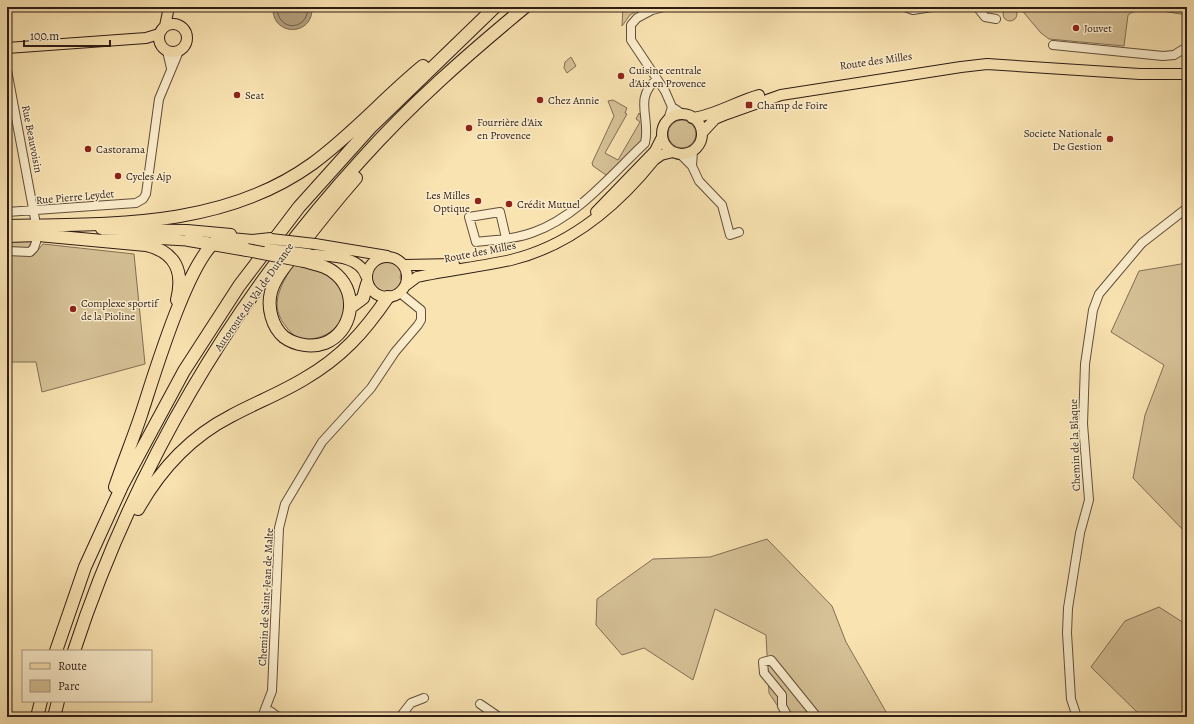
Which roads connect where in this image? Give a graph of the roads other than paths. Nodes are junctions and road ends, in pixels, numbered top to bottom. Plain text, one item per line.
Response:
1 (525, 7) edge
2 (664, 7) edge
3 (905, 7) edge
4 (932, 7) edge
5 (978, 7) edge
6 (169, 8) edge
7 (492, 9) edge
8 (996, 19) dead end
9 (177, 24) junction
10 (163, 39) junction
11 (1053, 45) dead end
12 (478, 46) junction
13 (1187, 47) edge
14 (7, 48) edge
15 (179, 51) junction
16 (171, 68) junction
17 (1069, 68) junction
18 (7, 70) edge
19 (1187, 74) edge
20 (657, 79) junction
21 (672, 107) junction
22 (688, 116) junction
23 (668, 120) junction
24 (702, 132) junction
25 (661, 139) junction
26 (693, 151) junction
27 (674, 152) junction
28 (692, 166) junction
29 (1187, 208) edge
30 (7, 212) edge
31 (35, 215) junction
32 (7, 227) edge
33 (739, 232) dead end
34 (7, 236) edge
35 (506, 238) junction
36 (37, 239) junction
37 (271, 239) joint
38 (189, 240) joint
39 (213, 243) junction
40 (251, 244) junction
41 (7, 251) edge
42 (387, 256) junction
43 (306, 258) junction
44 (404, 265) junction
45 (367, 280) junction
46 (398, 292) junction
47 (350, 307) junction
48 (164, 343) junction
49 (90, 555) junction
50 (96, 589) junction
51 (56, 650) edge
52 (74, 650) edge
53 (424, 698) dead end
54 (41, 702) edge
55 (58, 702) edge
56 (480, 704) dead end
57 (263, 715) edge
58 (37, 717) edge
59 (54, 717) edge
60 (278, 717) edge
61 (400, 717) edge
62 (499, 717) edge
63 (788, 717) edge
64 (817, 717) edge
65 (1077, 717) edge

1 - 12 highway, Autoroute du Val de Durance
2 - 20 street
3 - 4 street
5 - 8 street
6 - 9 main road
6 - 10 main road
7 - 32 highway
7 - 49 highway, Autoroute du Val de Durance
9 - 10 main road
9 - 15 main road
10 - 14 main road
10 - 15 main road
10 - 16 street
11 - 13 street
12 - 47 highway
12 - 50 highway, Autoroute du Val de Durance
15 - 16 street
16 - 31 street, Rue Pierre Leydet
17 - 19 main road, Route des Milles
17 - 22 main road, Route des Milles
17 - 24 main road, Route des Milles
18 - 31 street, Rue Beauvoisin
20 - 21 street
20 - 35 street
21 - 22 street
21 - 23 street
22 - 23 main road
22 - 24 main road
23 - 25 main road
24 - 26 main road
25 - 27 main road
25 - 44 main road, Route des Milles
26 - 27 main road
26 - 28 street
27 - 28 street
27 - 46 main road, Route des Milles
28 - 33 street
29 - 65 street, Chemin de la Blaque
30 - 31 street, Rue Pierre Leydet
32 - 40 main road
34 - 36 highway
35 - 35 street
36 - 38 main road
36 - 41 street
36 - 48 highway
37 - 40 highway
37 - 42 main road, bridge
38 - 39 highway
39 - 40 highway
39 - 48 highway
40 - 43 highway, bridge
42 - 44 main road
42 - 45 main road
43 - 45 main road
43 - 47 highway
44 - 46 main road
45 - 46 main road
45 - 47 highway
46 - 50 highway
46 - 57 street, Chemin de Saint-Jean de Malte
48 - 49 highway
49 - 51 highway, Autoroute du Val de Durance
50 - 52 highway, Autoroute du Val de Durance
53 - 61 street
54 - 58 highway
55 - 59 highway
56 - 62 street
57 - 60 street
63 - 64 street

